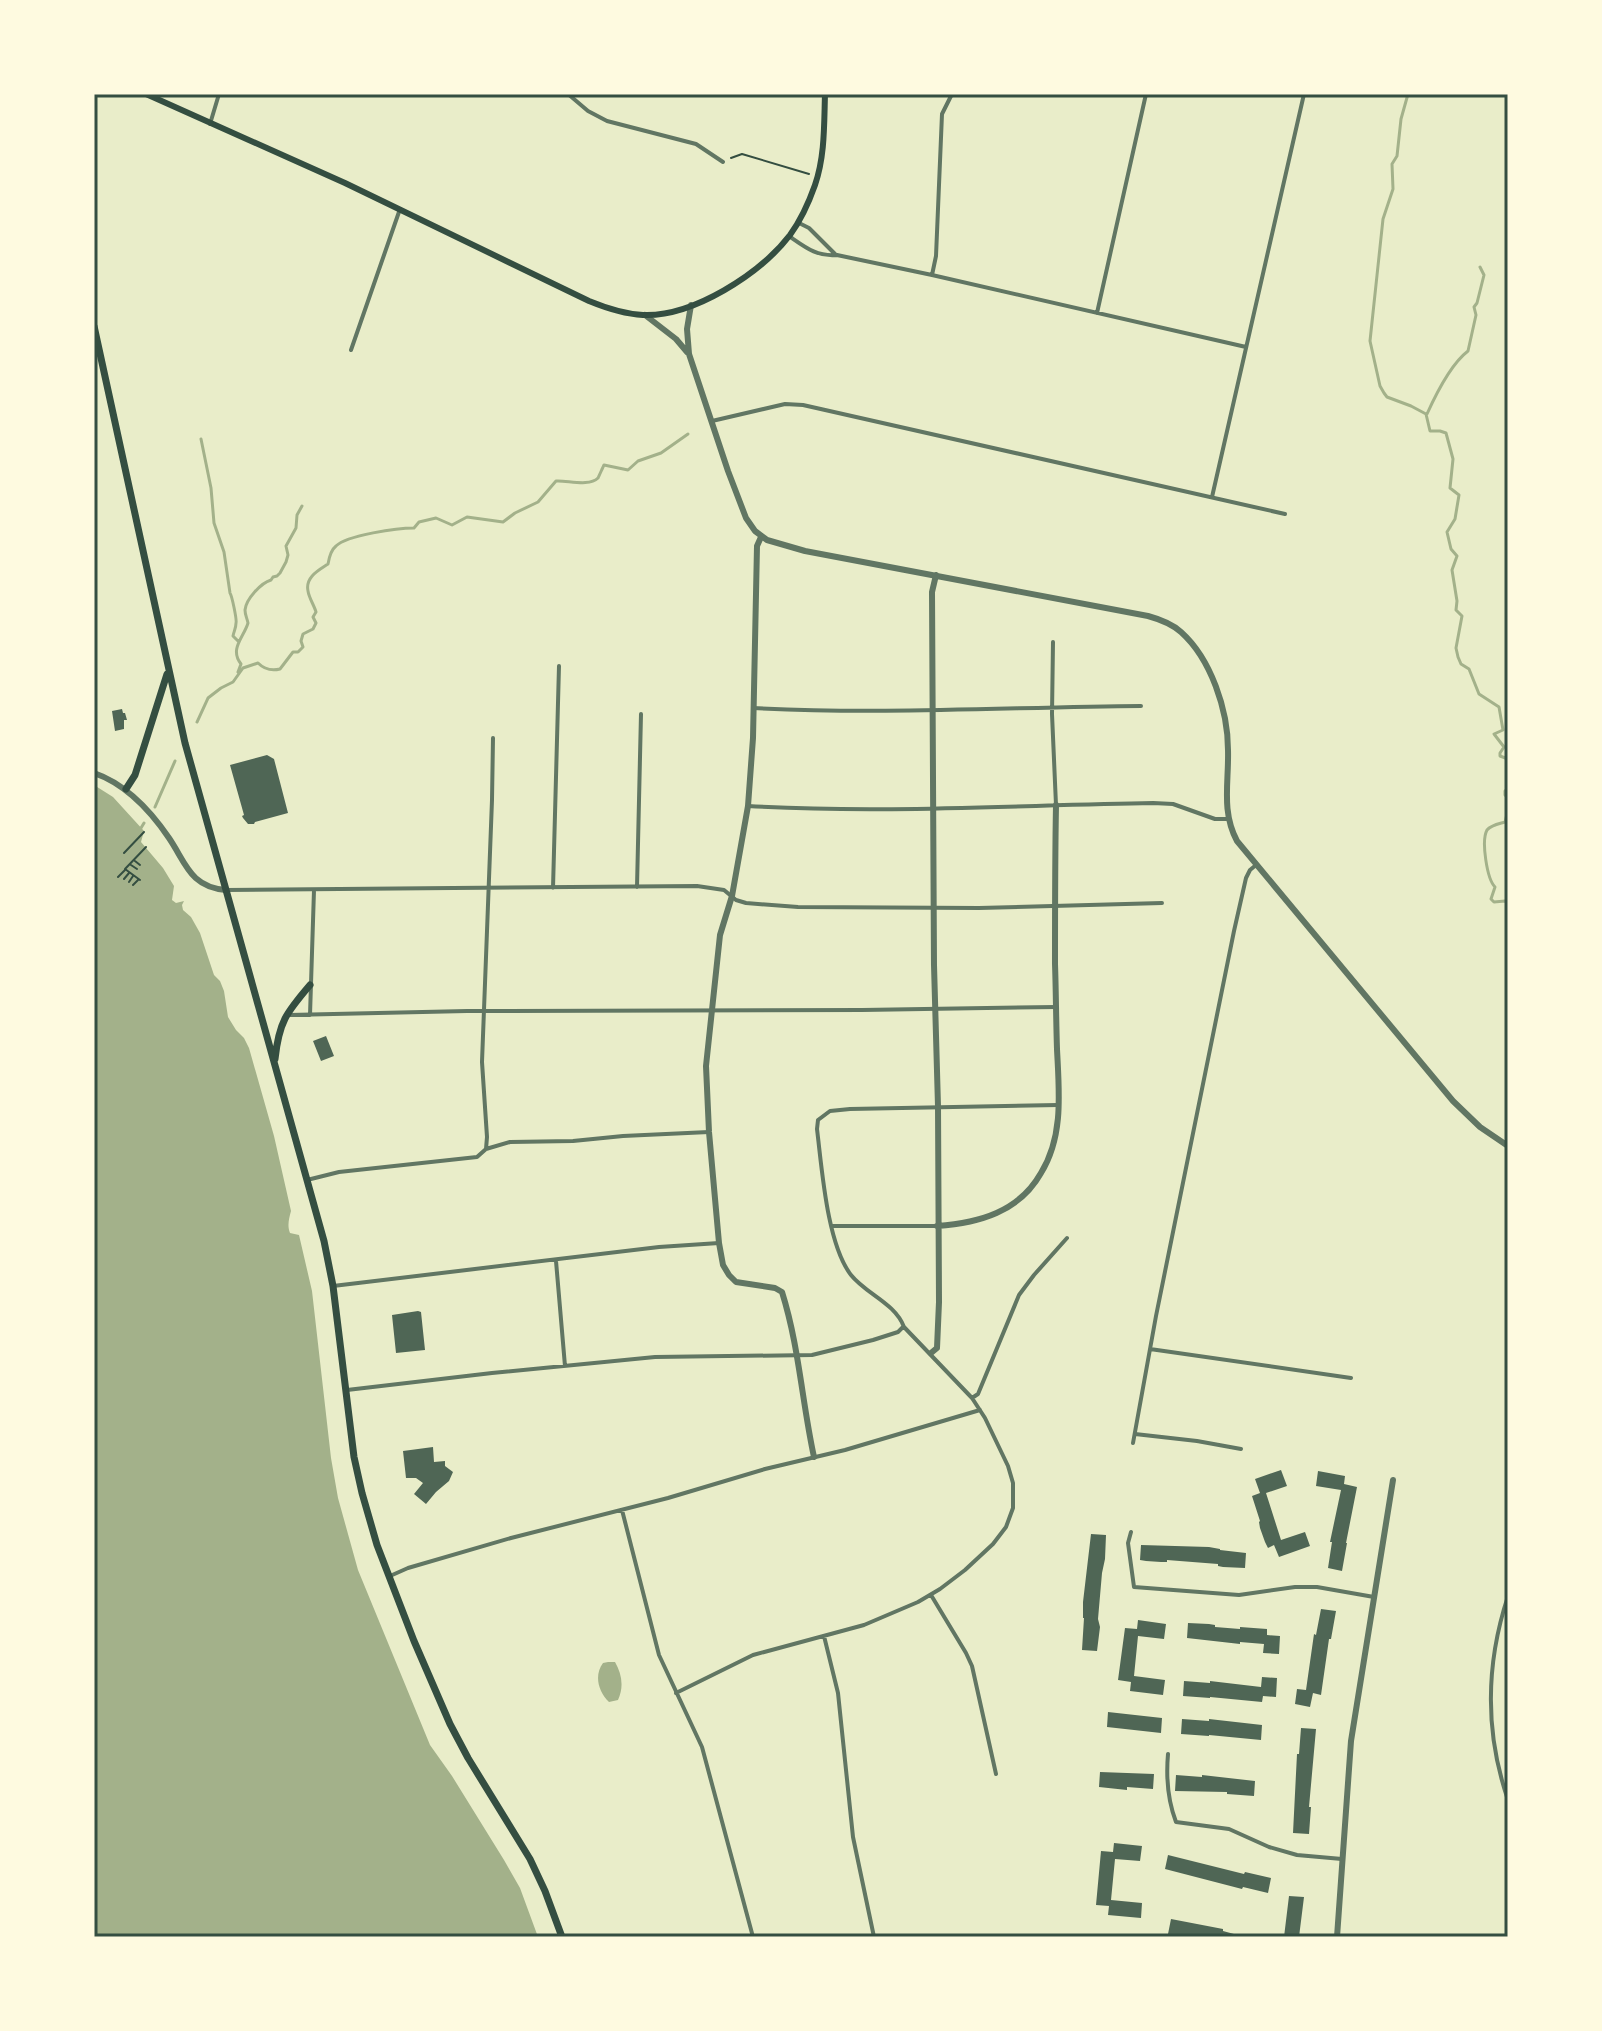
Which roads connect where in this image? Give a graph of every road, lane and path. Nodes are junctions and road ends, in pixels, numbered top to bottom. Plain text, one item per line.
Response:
1 (146, 94) edge
2 (219, 94) edge
3 (568, 94) edge
4 (825, 94) edge
5 (952, 94) edge
6 (1146, 94) edge
7 (1304, 94) edge
8 (210, 124) junction
9 (723, 162) joint
10 (817, 177) junction
11 (400, 209) junction
12 (798, 222) junction
13 (789, 236) junction
14 (837, 255) junction
15 (932, 275) junction
16 (691, 305) junction
17 (1097, 313) junction
18 (645, 315) junction
19 (94, 326) edge
20 (96, 346) edge
21 (1246, 347) junction
22 (351, 350) dead end
23 (689, 354) junction
24 (712, 421) junction
25 (1212, 497) junction
26 (1285, 514) dead end
27 (761, 537) junction
28 (936, 575) junction
29 (1053, 642) dead end
30 (559, 666) dead end
31 (168, 672) junction
32 (1141, 706) dead end
33 (1052, 707) junction
34 (753, 708) junction
35 (933, 710) junction
36 (641, 714) dead end
37 (493, 738) dead end
38 (94, 773) edge
39 (126, 789) junction
40 (1056, 805) junction
41 (748, 806) junction
42 (933, 807) junction
43 (1228, 819) junction
44 (144, 832) dead end
45 (146, 847) dead end
46 (124, 853) dead end
47 (134, 860) junction
48 (130, 864) junction
49 (140, 865) dead end
50 (1256, 865) junction
51 (125, 869) junction
52 (137, 869) dead end
53 (130, 872) junction
54 (134, 876) junction
55 (118, 877) dead end
56 (124, 879) dead end
57 (129, 882) dead end
58 (133, 885) dead end
59 (637, 887) junction
60 (488, 888) junction
61 (553, 888) junction
62 (226, 890) junction
63 (314, 890) junction
64 (732, 896) junction
65 (1162, 903) dead end
66 (1055, 906) junction
67 (934, 907) junction
68 (310, 985) junction
69 (1056, 1007) junction
70 (935, 1008) junction
71 (711, 1010) junction
72 (483, 1011) junction
73 (310, 1015) junction
74 (283, 1019) junction
75 (275, 1065) junction
76 (1058, 1105) junction
77 (938, 1106) junction
78 (709, 1132) junction
79 (1508, 1146) edge
80 (486, 1149) junction
81 (307, 1180) junction
82 (831, 1226) junction
83 (937, 1226) junction
84 (1067, 1238) dead end
85 (719, 1243) junction
86 (556, 1260) junction
87 (333, 1286) junction
88 (904, 1327) junction
89 (1150, 1349) junction
90 (931, 1353) junction
91 (797, 1356) junction
92 (565, 1366) junction
93 (1351, 1378) dead end
94 (345, 1390) junction
95 (972, 1398) junction
96 (980, 1410) junction
97 (1135, 1434) junction
98 (1133, 1443) dead end
99 (1241, 1449) dead end
100 (814, 1457) junction
101 (1393, 1480) dead end
102 (622, 1510) junction
103 (1131, 1532) dead end
104 (389, 1576) junction
105 (931, 1595) junction
106 (1508, 1596) edge
107 (1374, 1597) junction
108 (824, 1636) junction
109 (676, 1693) junction
110 (1168, 1754) dead end
111 (996, 1774) dead end
112 (1508, 1800) edge
113 (1342, 1859) junction
114 (562, 1937) edge
115 (753, 1937) edge
116 (874, 1937) edge
117 (1337, 1937) edge

1 - 8 main road
2 - 8 street
3 - 9 street
4 - 10 main road
5 - 15 street
6 - 17 street
7 - 21 street
8 - 11 main road
9 - 10 path
10 - 12 main road
11 - 18 main road
11 - 22 street
12 - 13 main road
12 - 14 street
13 - 14 street
13 - 16 main road
14 - 15 street
15 - 17 street
16 - 18 main road
16 - 23 street
17 - 21 street
18 - 23 street
19 - 20 main road
20 - 31 main road
21 - 25 street
23 - 24 street
24 - 25 street
24 - 27 street
25 - 26 street
27 - 28 street
27 - 34 street
28 - 35 street
28 - 43 street
29 - 33 street
30 - 61 street
31 - 39 main road
31 - 62 main road
32 - 33 street
33 - 35 street
33 - 40 street
34 - 35 street
34 - 41 street
35 - 42 street
36 - 59 street
37 - 60 street
38 - 39 street
39 - 62 street
40 - 42 street
40 - 43 street
40 - 66 street
41 - 42 street
41 - 64 street
42 - 67 street
43 - 50 street
44 - 46 path
45 - 47 path
47 - 48 path
47 - 49 path
48 - 51 path
48 - 52 path
50 - 79 street
50 - 89 street
51 - 53 path
51 - 55 path
53 - 54 path
53 - 56 path
54 - 57 path
54 - 58 path
59 - 61 street
59 - 64 street
60 - 61 street
60 - 63 street
60 - 72 street
62 - 63 street
62 - 75 main road
63 - 68 street
64 - 67 street
64 - 71 street
65 - 66 street
66 - 67 street
66 - 69 street
67 - 70 street
68 - 73 street
68 - 74 main road
69 - 70 street
69 - 76 street
70 - 71 street
70 - 77 street
71 - 72 street
71 - 78 street
72 - 73 street
72 - 80 street
73 - 74 street
74 - 75 main road
75 - 81 main road
76 - 77 street
76 - 83 street
77 - 82 street
77 - 83 street
78 - 80 street
78 - 85 street
80 - 81 street
81 - 87 main road
82 - 83 street
82 - 88 street
83 - 90 street
84 - 95 street
85 - 86 street
85 - 91 street
86 - 87 street
86 - 92 street
87 - 94 main road
88 - 90 street
88 - 91 street
89 - 93 street
89 - 97 street
90 - 95 street
91 - 92 street
91 - 100 street
92 - 94 street
94 - 104 main road
95 - 96 street
96 - 100 street
96 - 105 street
97 - 98 street
97 - 99 street
100 - 102 street
101 - 107 street
102 - 104 street
102 - 109 street
103 - 107 street
104 - 114 main road
105 - 108 street
105 - 111 street
106 - 112 street
107 - 113 street
108 - 109 street
108 - 116 street
109 - 115 street
110 - 113 street
113 - 117 street

